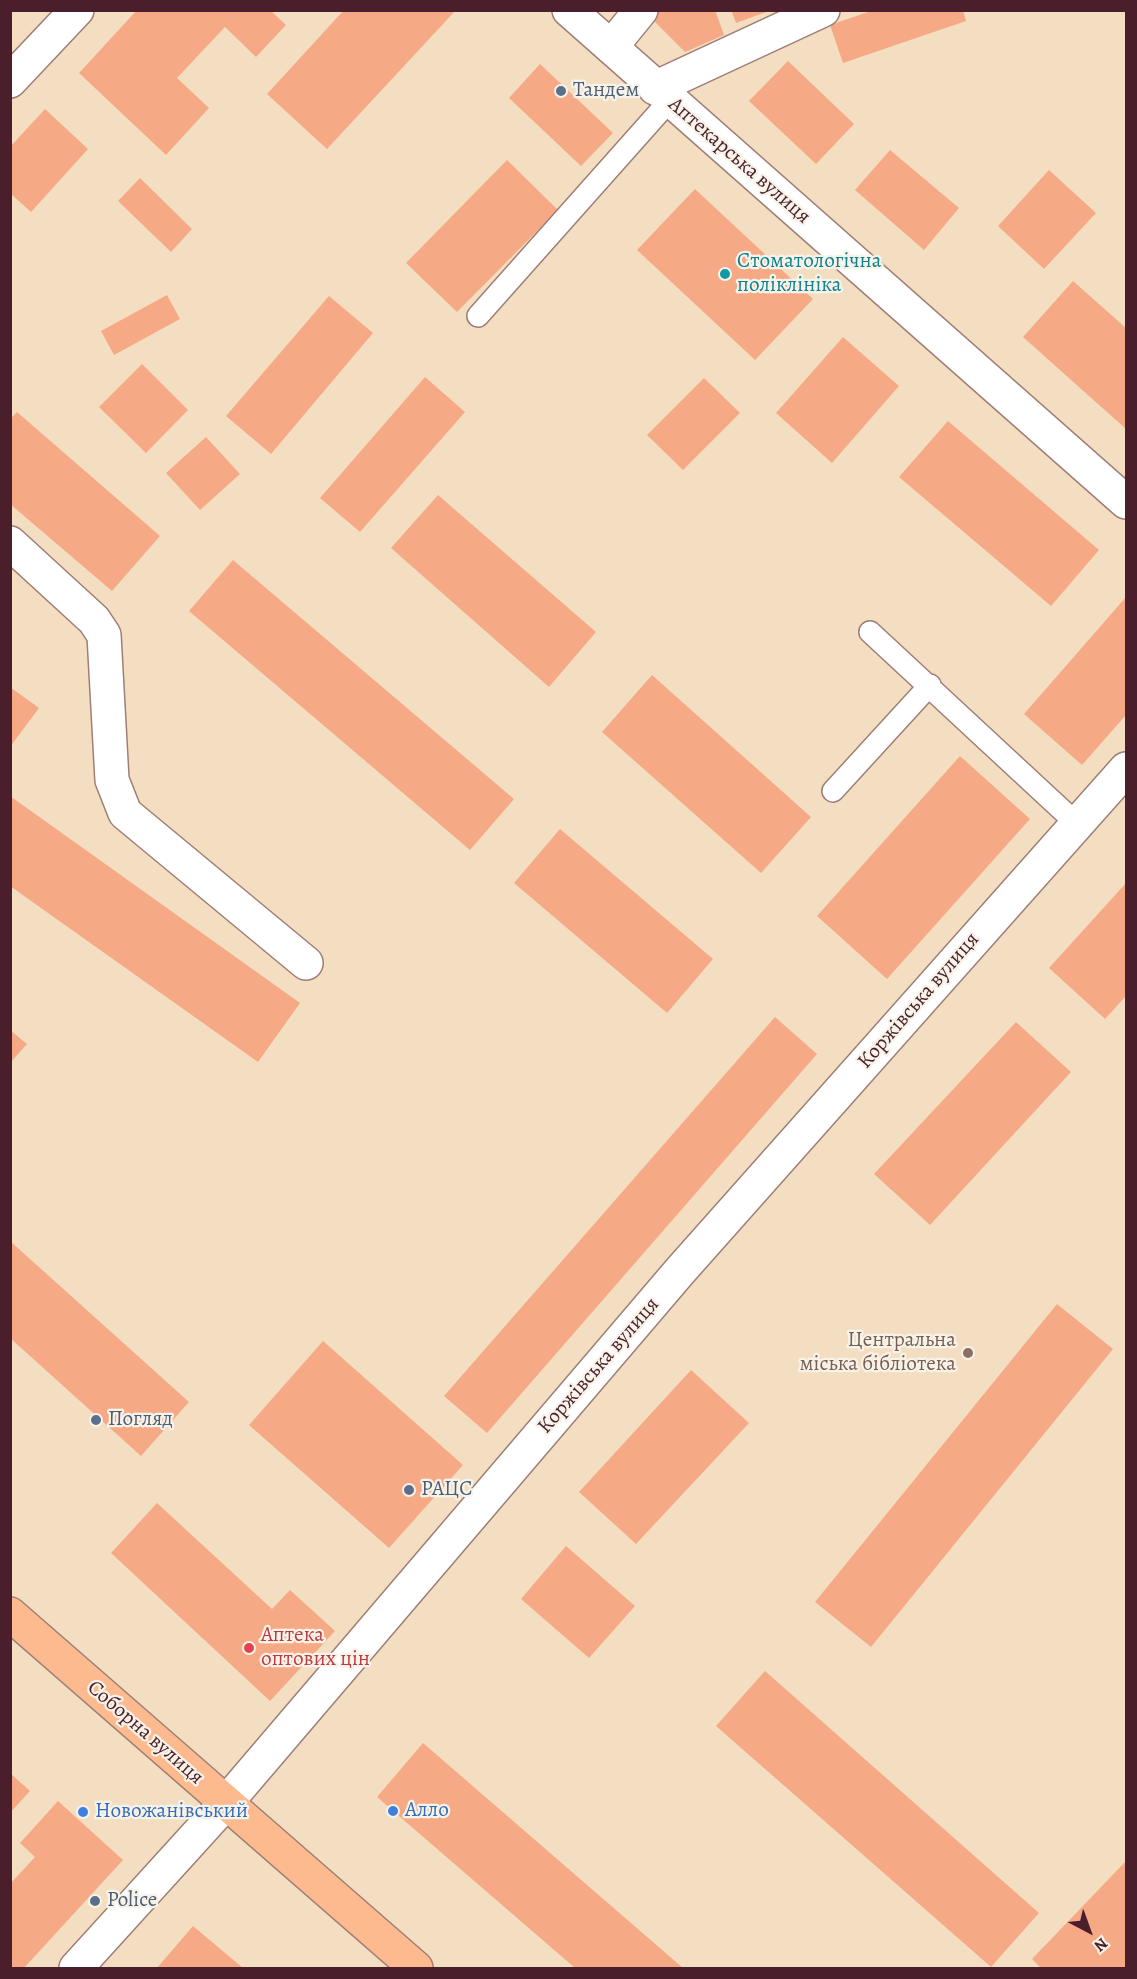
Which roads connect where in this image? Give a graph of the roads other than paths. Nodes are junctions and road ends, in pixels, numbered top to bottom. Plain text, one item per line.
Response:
1 (77, 10) edge
2 (569, 10) edge
3 (641, 10) edge
4 (823, 10) edge
5 (611, 47) junction
6 (10, 81) edge
7 (663, 94) junction
8 (478, 316) dead end
9 (1126, 502) edge
10 (10, 543) edge
11 (870, 632) dead end
12 (930, 685) junction
13 (1126, 769) edge
14 (833, 791) dead end
15 (1076, 823) junction
16 (306, 963) dead end
17 (10, 1614) edge
18 (225, 1804) junction
19 (76, 1968) edge
20 (416, 1968) edge

1 - 6 street
2 - 5 street, Аптекарська вулиця
3 - 5 street
4 - 7 street
5 - 7 street, Аптекарська вулиця
7 - 8 lane
7 - 9 street, Аптекарська вулиця
10 - 16 street
11 - 12 lane
12 - 14 lane
12 - 15 lane
13 - 15 street, Коржівська вулиця
15 - 18 street, Коржівська вулиця
17 - 18 main road, Соборна вулиця
18 - 19 street, Коржівська вулиця
18 - 20 main road, Соборна вулиця

